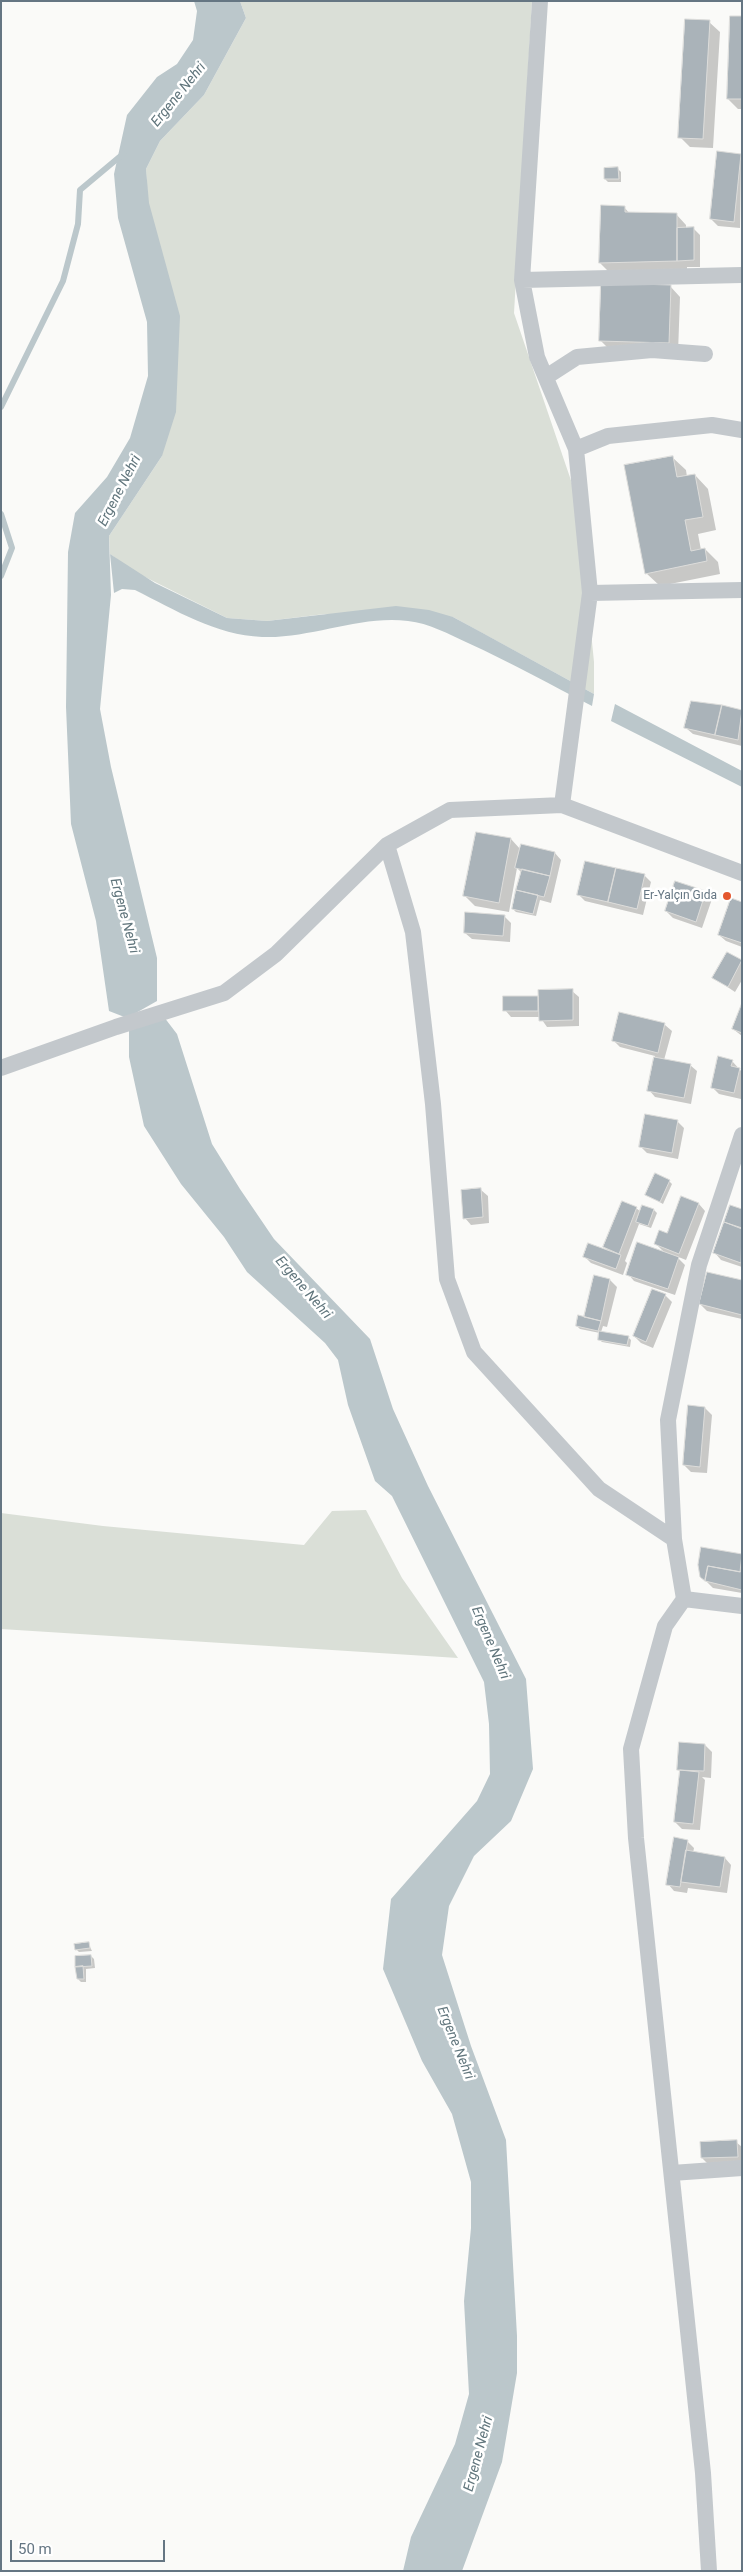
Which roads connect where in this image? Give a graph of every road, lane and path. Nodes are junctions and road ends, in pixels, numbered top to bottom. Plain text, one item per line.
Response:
1 (540, 1) edge
2 (742, 275) edge
3 (522, 280) junction
4 (705, 354) dead end
5 (546, 377) junction
6 (742, 430) edge
7 (576, 449) junction
8 (742, 590) edge
9 (590, 593) junction
10 (562, 805) junction
11 (387, 845) junction
12 (742, 872) edge
13 (1, 1068) edge
14 (742, 1135) edge
15 (674, 1539) junction
16 (684, 1599) junction
17 (742, 1606) edge
18 (742, 2168) edge
19 (672, 2173) junction
20 (709, 2571) edge

1 - 3 street
2 - 3 street
3 - 5 street
4 - 5 street
5 - 7 street
6 - 7 street
7 - 9 street
8 - 9 street
9 - 10 street
10 - 11 street
10 - 12 street
11 - 13 street
11 - 15 street
14 - 15 street
15 - 16 street
16 - 17 street
16 - 19 street
18 - 19 street
19 - 20 street

